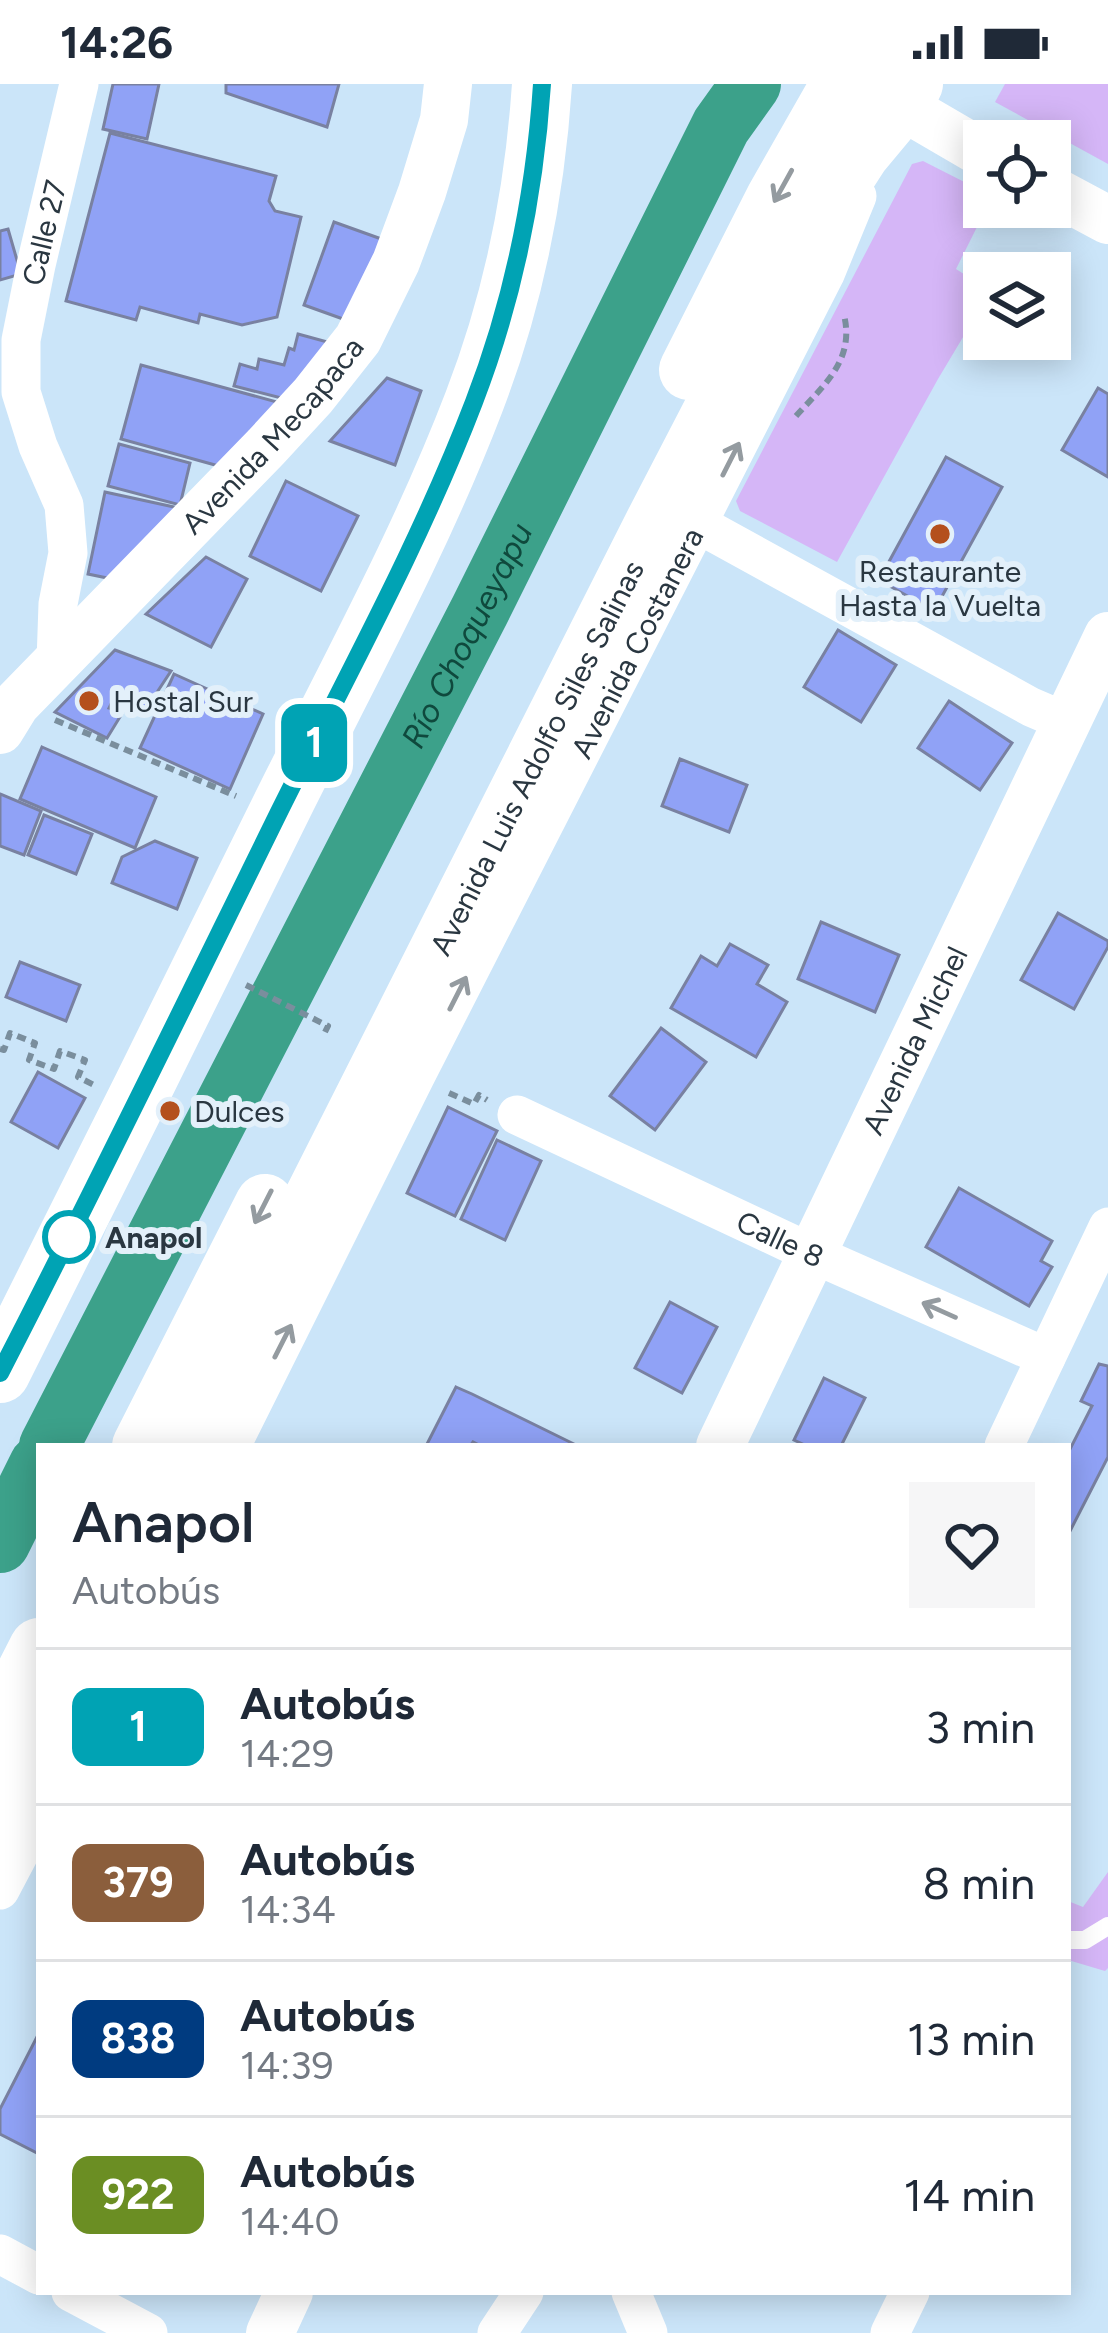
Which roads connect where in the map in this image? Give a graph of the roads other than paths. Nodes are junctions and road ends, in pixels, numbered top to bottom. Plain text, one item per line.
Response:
1 (80, 84) edge
2 (448, 84) edge
3 (542, 84) edge
4 (841, 84) edge
5 (898, 91) edge
6 (963, 139) edge
7 (860, 153) junction
8 (1071, 200) edge
9 (1108, 220) edge
10 (698, 524) junction
11 (1108, 636) edge
12 (56, 662) junction
13 (8, 717) edge
14 (1066, 722) junction
15 (517, 1115) dead end
16 (1108, 1227) edge
17 (813, 1254) junction
18 (1046, 1357) junction
19 (0, 1373) edge
20 (144, 1443) edge
21 (192, 1443) edge
22 (232, 1443) edge
23 (721, 1443) edge
24 (1005, 1443) edge
25 (36, 1654) edge
26 (0, 1725) edge
27 (36, 1750) edge
28 (0, 1822) edge
29 (36, 1822) edge
30 (0, 1891) edge
31 (1108, 1926) edge
32 (1071, 1940) edge
33 (0, 2254) edge
34 (36, 2273) edge
35 (77, 2295) edge
36 (288, 2295) edge
37 (522, 2295) edge
38 (632, 2295) edge
39 (909, 2295) edge
40 (148, 2333) edge
41 (270, 2333) edge
42 (497, 2333) edge
43 (648, 2333) edge
44 (890, 2333) edge

1 - 12 street, Calle 27
2 - 12 street, Avenida Mecapaca
3 - 19 main road
4 -> 20 main road, Avenida Luis Adolfo Siles Salinas
5 - 6 street
5 - 7 main road, Avenida Luis Adolfo Siles Salinas
10 -> 7 street, Avenida Costanera
7 - 21 main road, Avenida Luis Adolfo Siles Salinas
8 - 9 street
10 - 14 street
22 -> 10 street, Avenida Costanera
11 - 14 street, Avenida Michel
12 - 13 street, Avenida Mecapaca
14 - 17 street, Avenida Michel
15 - 17 street, Calle 8
16 - 18 street
18 -> 17 street, Calle 8
17 - 23 street, Avenida Michel
18 - 24 street
25 - 26 main road
27 - 28 main road
29 - 30 street
31 - 32 lane
33 - 34 street
35 - 40 street
36 - 41 street
37 - 42 street
38 - 43 street
39 - 44 street

